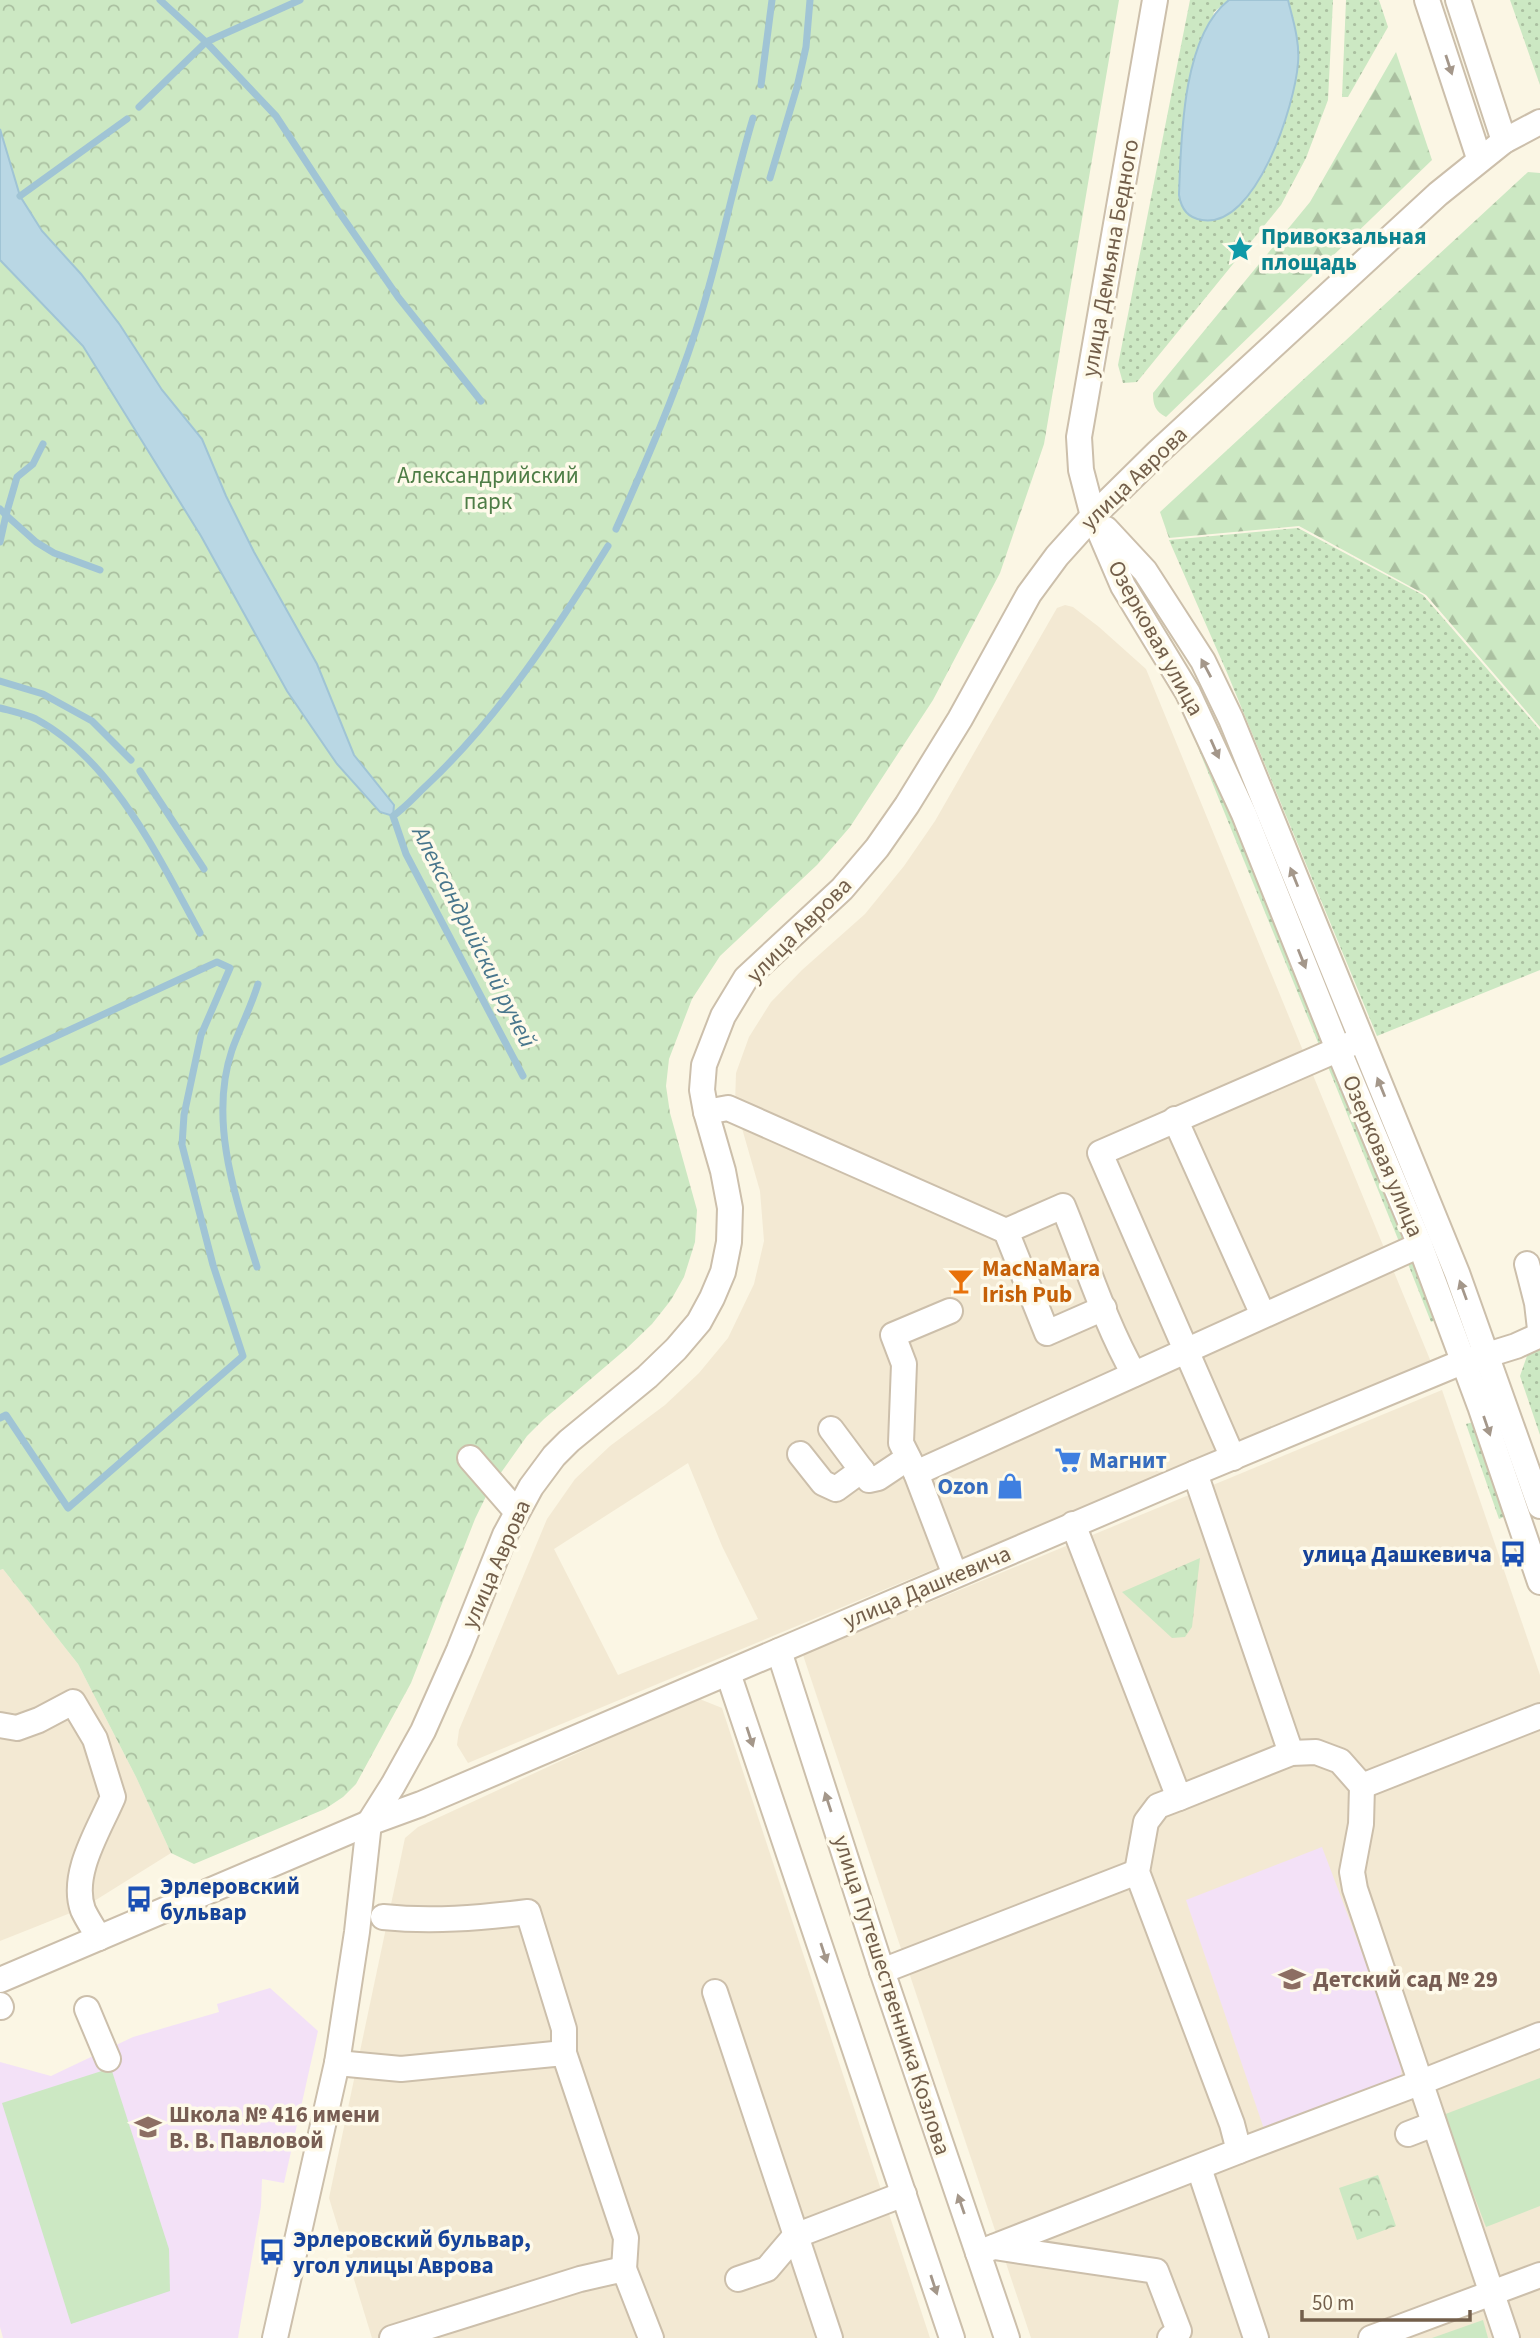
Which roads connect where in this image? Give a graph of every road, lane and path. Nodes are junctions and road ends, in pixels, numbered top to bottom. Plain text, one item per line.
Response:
1 (1155, 0) edge
2 (1427, 0) edge
3 (1458, 0) edge
4 (1540, 122) edge
5 (1504, 141) junction
6 (1479, 158) junction
7 (1093, 516) junction
8 (1362, 1040) junction
9 (1338, 1049) junction
10 (706, 1112) junction
11 (1175, 1119) junction
12 (1006, 1231) junction
13 (1420, 1245) junction
14 (1527, 1264) dead end
15 (1104, 1308) junction
16 (950, 1311) dead end
17 (1263, 1315) junction
18 (1540, 1332) edge
19 (1186, 1349) junction
20 (1475, 1358) junction
21 (1134, 1374) junction
22 (831, 1429) dead end
23 (800, 1454) dead end
24 (470, 1458) dead end
25 (1233, 1458) junction
26 (912, 1465) junction
27 (862, 1470) junction
28 (1195, 1473) junction
29 (1540, 1506) edge
30 (517, 1512) junction
31 (1073, 1524) junction
32 (956, 1575) junction
33 (1540, 1582) edge
34 (779, 1651) junction
35 (728, 1673) junction
36 (1540, 1716) edge
37 (0, 1725) edge
38 (1291, 1753) junction
39 (1362, 1786) junction
40 (1179, 1798) junction
41 (369, 1823) junction
42 (1137, 1871) junction
43 (383, 1917) dead end
44 (99, 1938) junction
45 (882, 1971) junction
46 (0, 1980) edge
47 (715, 1992) dead end
48 (87, 2009) dead end
49 (1540, 2035) edge
50 (564, 2053) junction
51 (108, 2059) dead end
52 (337, 2063) junction
53 (1419, 2083) junction
54 (1434, 2124) junction
55 (1408, 2134) dead end
56 (1239, 2151) junction
57 (1199, 2168) junction
58 (904, 2194) junction
59 (795, 2236) junction
60 (985, 2250) junction
61 (624, 2269) junction
62 (1540, 2275) edge
63 (738, 2278) dead end
64 (1492, 2294) junction
65 (275, 2338) edge
66 (392, 2338) edge
67 (651, 2338) edge
68 (830, 2338) edge
69 (952, 2338) edge
70 (1007, 2338) edge
71 (1170, 2338) edge
72 (1256, 2338) edge
73 (1371, 2338) edge
74 (1507, 2338) edge

1 - 7 street, улица Демьяна Бедного
2 -> 6 street
3 - 5 street
4 - 5 street, улица Аврова
5 - 6 street, улица Аврова
6 - 7 street, улица Аврова
8 -> 7 street, Озерковая улица
7 -> 9 street, Озерковая улица
7 - 10 street, улица Аврова
8 - 9 street
20 -> 8 street, Озерковая улица
9 - 11 street
9 - 13 street, Озерковая улица
10 - 12 street
10 - 30 street, улица Аврова
11 - 17 street
11 - 19 street
12 - 15 street
12 - 15 street
13 - 17 street
13 - 20 street, Озерковая улица
14 - 18 street
15 - 21 street
16 - 26 street
17 - 19 street
18 - 20 street, улица Дашкевича
19 - 21 street
19 - 25 street
20 - 25 street, улица Дашкевича
20 - 29 street, Озерковая улица
20 -> 33 street, Озерковая улица
21 - 26 street
22 - 27 street
23 - 27 street
24 - 30 street
25 - 28 street, улица Дашкевича
26 - 27 street
26 - 32 street
28 - 31 street, улица Дашкевича
28 - 38 street
30 - 41 street, улица Аврова
31 - 32 street, улица Дашкевича
31 - 40 street
32 - 34 street, улица Дашкевича
34 - 35 street, улица Дашкевича
45 -> 34 street, улица Путешественника Козлова
35 - 41 street, улица Дашкевича
35 -> 58 street
36 - 39 street
37 - 44 street
38 - 39 street
38 - 40 street
39 - 53 street
40 - 42 street
41 - 44 street
41 - 52 street
42 - 45 street
42 - 56 street
43 - 50 street
44 - 46 street
60 -> 45 street, улица Путешественника Козлова
47 - 59 street
48 - 51 street
49 - 53 street
50 - 52 street
50 - 61 street
52 - 65 street
53 - 54 street
53 - 56 street
54 - 55 street
54 - 64 street
56 - 57 street
57 - 60 street
57 - 72 street
58 - 59 street
58 -> 69 street
59 - 63 street
59 - 68 street
60 - 70 street, улица Путешественника Козлова
60 - 71 street
61 - 66 street
61 - 67 street
62 - 64 street
64 - 73 street
64 - 74 street

